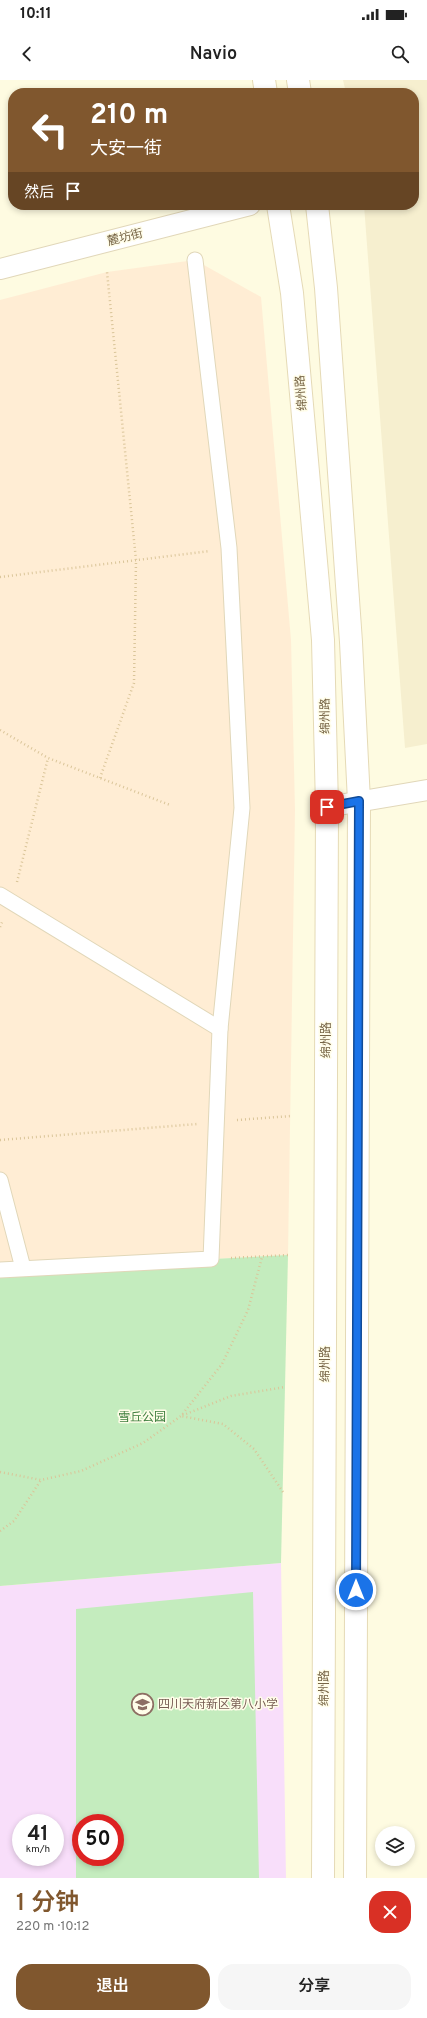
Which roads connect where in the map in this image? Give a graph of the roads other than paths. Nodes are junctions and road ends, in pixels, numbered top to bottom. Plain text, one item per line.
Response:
1 (230, 210) edge
2 (279, 210) edge
3 (318, 210) edge
4 (195, 260) dead end
5 (0, 269) edge
6 (427, 790) edge
7 (359, 801) junction
8 (327, 807) junction
9 (6, 899) edge
10 (220, 1029) junction
11 (0, 1180) edge
12 (23, 1268) junction
13 (0, 1270) edge
14 (323, 1878) edge
15 (355, 1878) edge

1 - 5 street, 麓坊街
2 - 8 main road, 绵州路
3 - 7 main road
4 - 10 street
6 - 7 street
7 - 8 street
7 - 15 main road
8 - 14 main road, 绵州路
9 - 10 street
10 - 12 street
11 - 12 street
12 - 13 street

